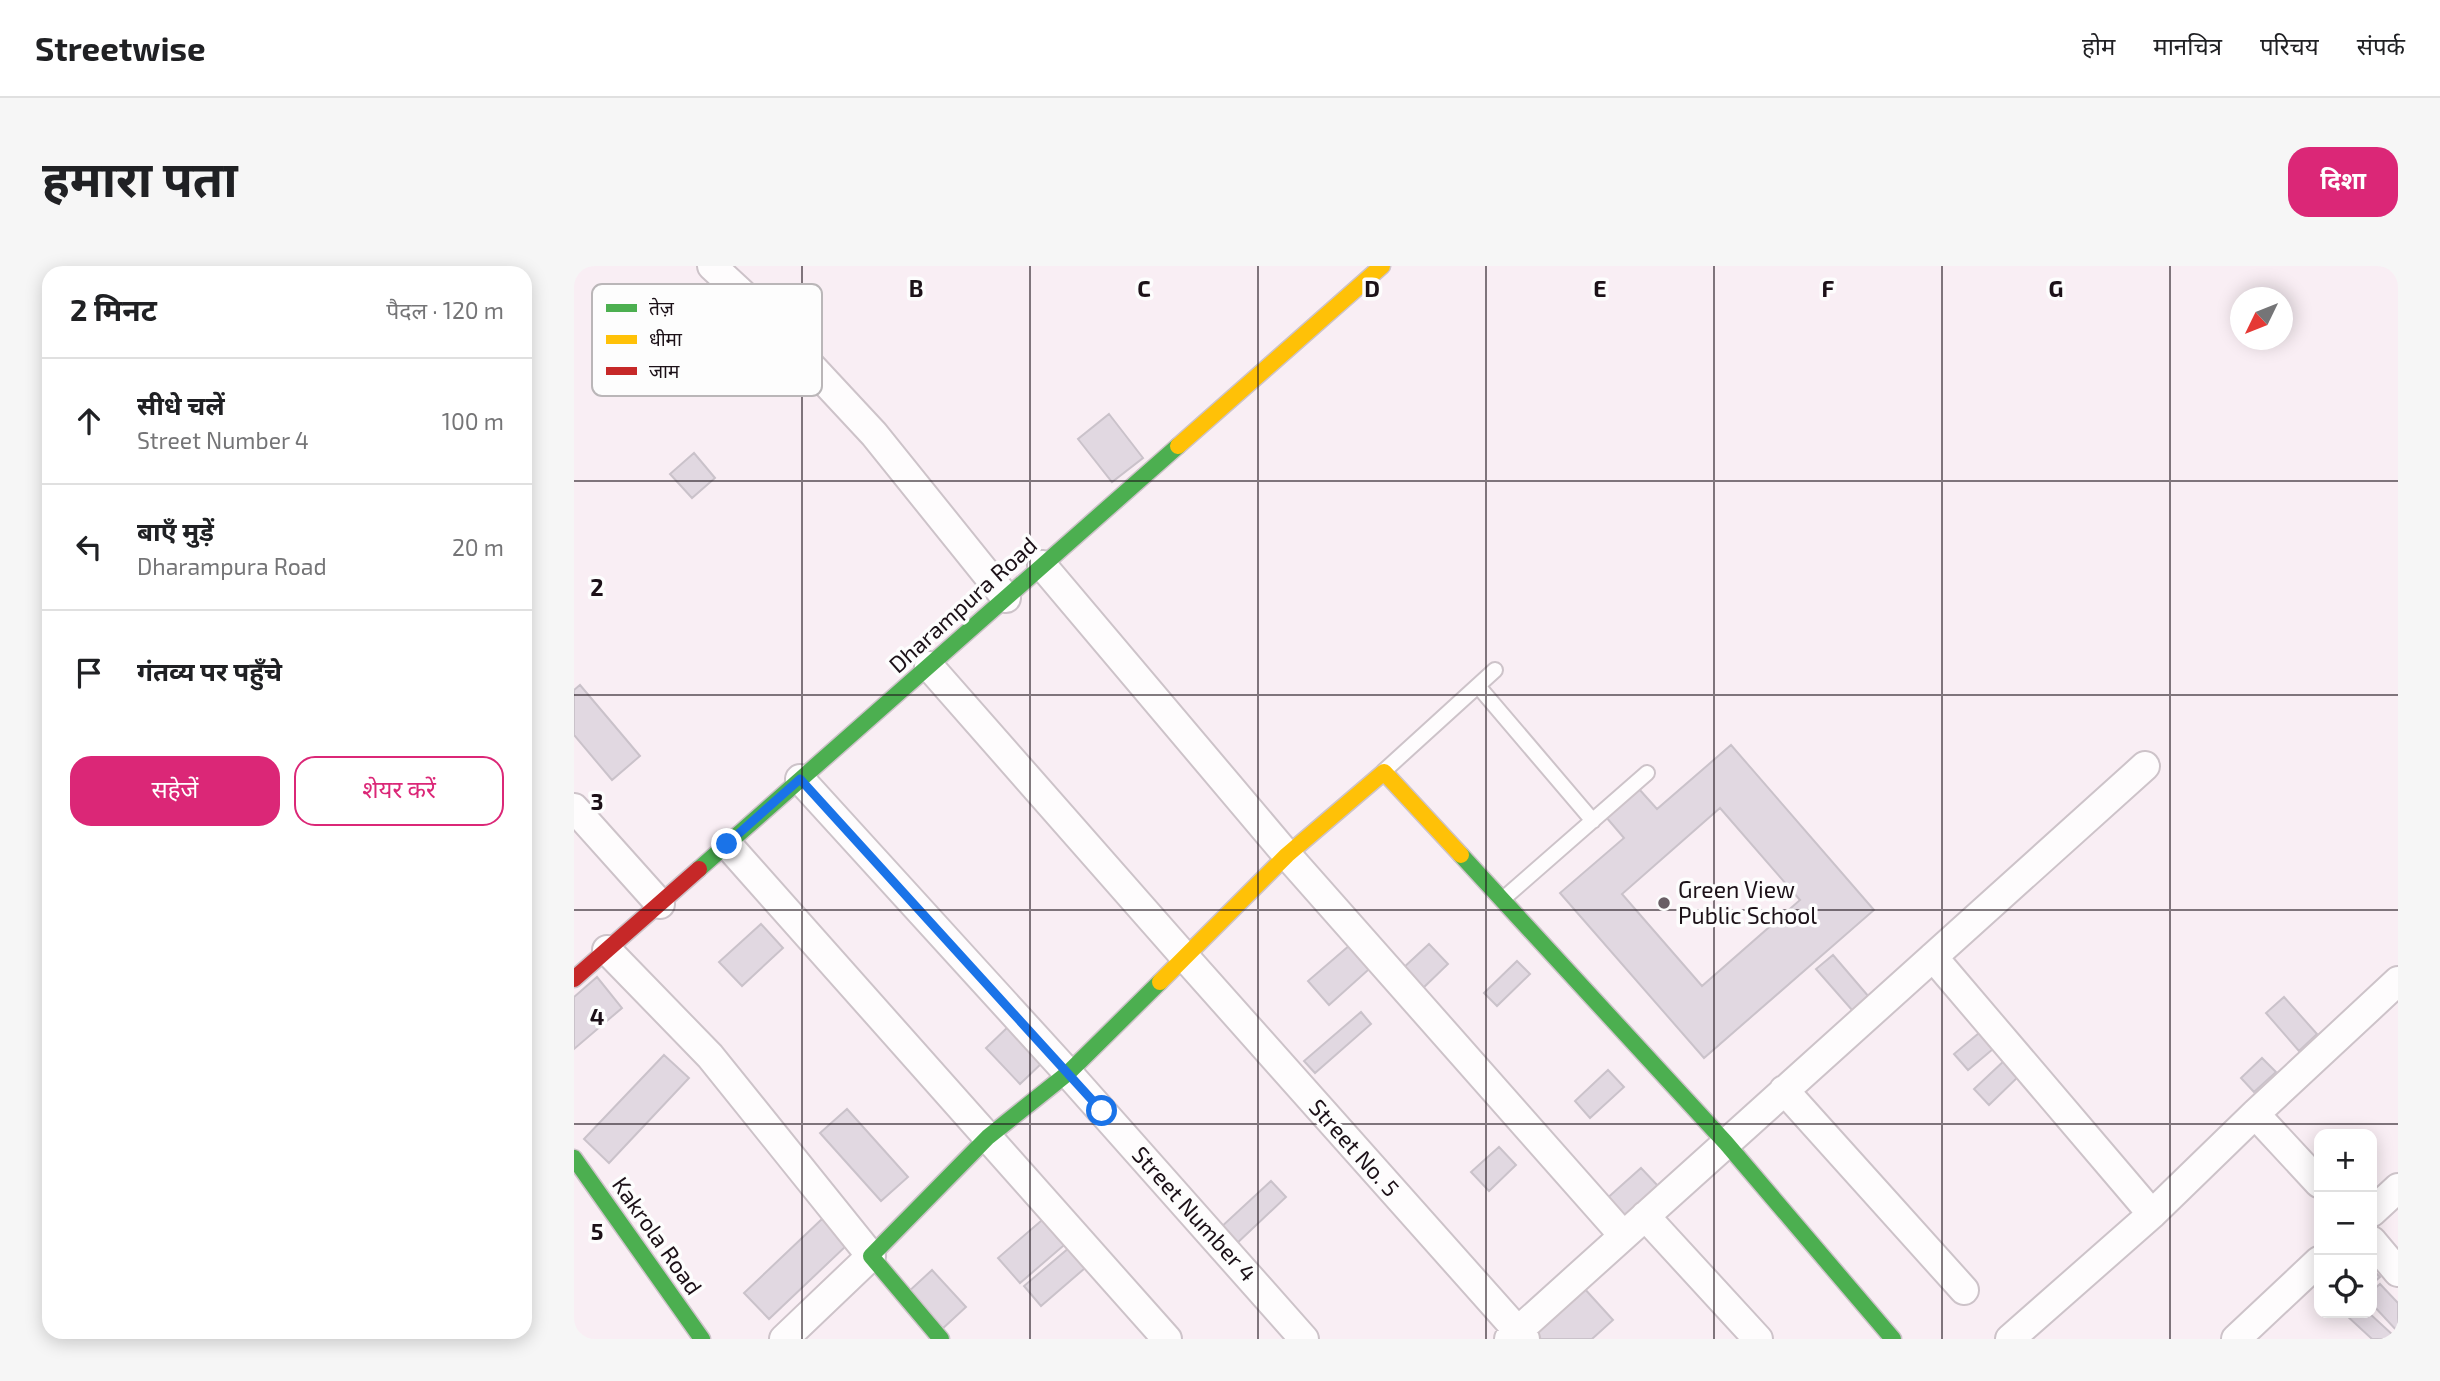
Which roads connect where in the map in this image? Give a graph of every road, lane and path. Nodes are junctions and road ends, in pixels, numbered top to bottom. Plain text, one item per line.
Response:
1 (712, 266) edge
2 (1382, 266) edge
3 (731, 284) edge
4 (822, 378) edge
5 (1042, 565) junction
6 (1006, 597) junction
7 (929, 666) junction
8 (1495, 670) dead end
9 (1478, 686) junction
10 (2145, 766) dead end
11 (1384, 772) junction
12 (1647, 773) dead end
13 (800, 779) junction
14 (574, 807) edge
15 (1593, 821) junction
16 (727, 844) junction
17 (1287, 855) junction
18 (1502, 900) junction
19 (660, 904) junction
20 (607, 950) junction
21 (1184, 956) junction
22 (1933, 957) junction
23 (574, 979) edge
24 (2398, 981) edge
25 (1068, 1073) junction
26 (1784, 1090) junction
27 (2255, 1114) junction
28 (988, 1137) junction
29 (1726, 1143) junction
30 (574, 1158) edge
31 (2314, 1179) edge
32 (2398, 1188) edge
33 (2377, 1207) edge
34 (2152, 1214) junction
35 (1645, 1216) junction
36 (1623, 1236) junction
37 (2377, 1247) edge
38 (871, 1256) junction
39 (2314, 1266) edge
40 (2398, 1272) edge
41 (1964, 1290) dead end
42 (1517, 1336) edge
43 (1891, 1337) edge
44 (702, 1339) edge
45 (784, 1339) edge
46 (942, 1339) edge
47 (1167, 1339) edge
48 (1304, 1339) edge
49 (1758, 1339) edge
50 (2010, 1339) edge
51 (2236, 1339) edge

1 - 3 street
2 - 5 street, Dharampura Road
4 - 6 street
5 - 6 street, Dharampura Road
5 - 17 street
6 - 7 street, Dharampura Road
7 - 13 street, Dharampura Road
7 - 21 street, Street No. 5
8 - 9 lane
9 - 11 lane
9 - 15 lane
10 - 22 street
11 - 17 street
11 - 18 street
12 - 15 lane
13 - 16 street, Dharampura Road
13 - 25 street, Street Number 4
14 - 19 street
15 - 18 lane
16 - 19 street, Dharampura Road
16 - 28 street
17 - 21 street
17 - 36 street
18 - 29 street
19 - 20 street, Dharampura Road
20 - 23 street, Dharampura Road
20 - 38 street
21 - 25 street
21 - 42 street, Street No. 5
22 - 26 street
22 - 34 street
24 - 27 street
25 - 28 street
25 - 48 street, Street Number 4
26 - 29 street
26 - 41 street
27 - 31 street
27 - 34 street
28 - 38 street
28 - 47 street
29 - 35 street
29 - 43 street
30 - 44 street, Kakrola Road
32 - 33 street
34 - 50 street
35 - 36 street
35 - 49 street
36 - 42 street
37 - 40 street
38 - 45 street
38 - 46 street
39 - 51 street

